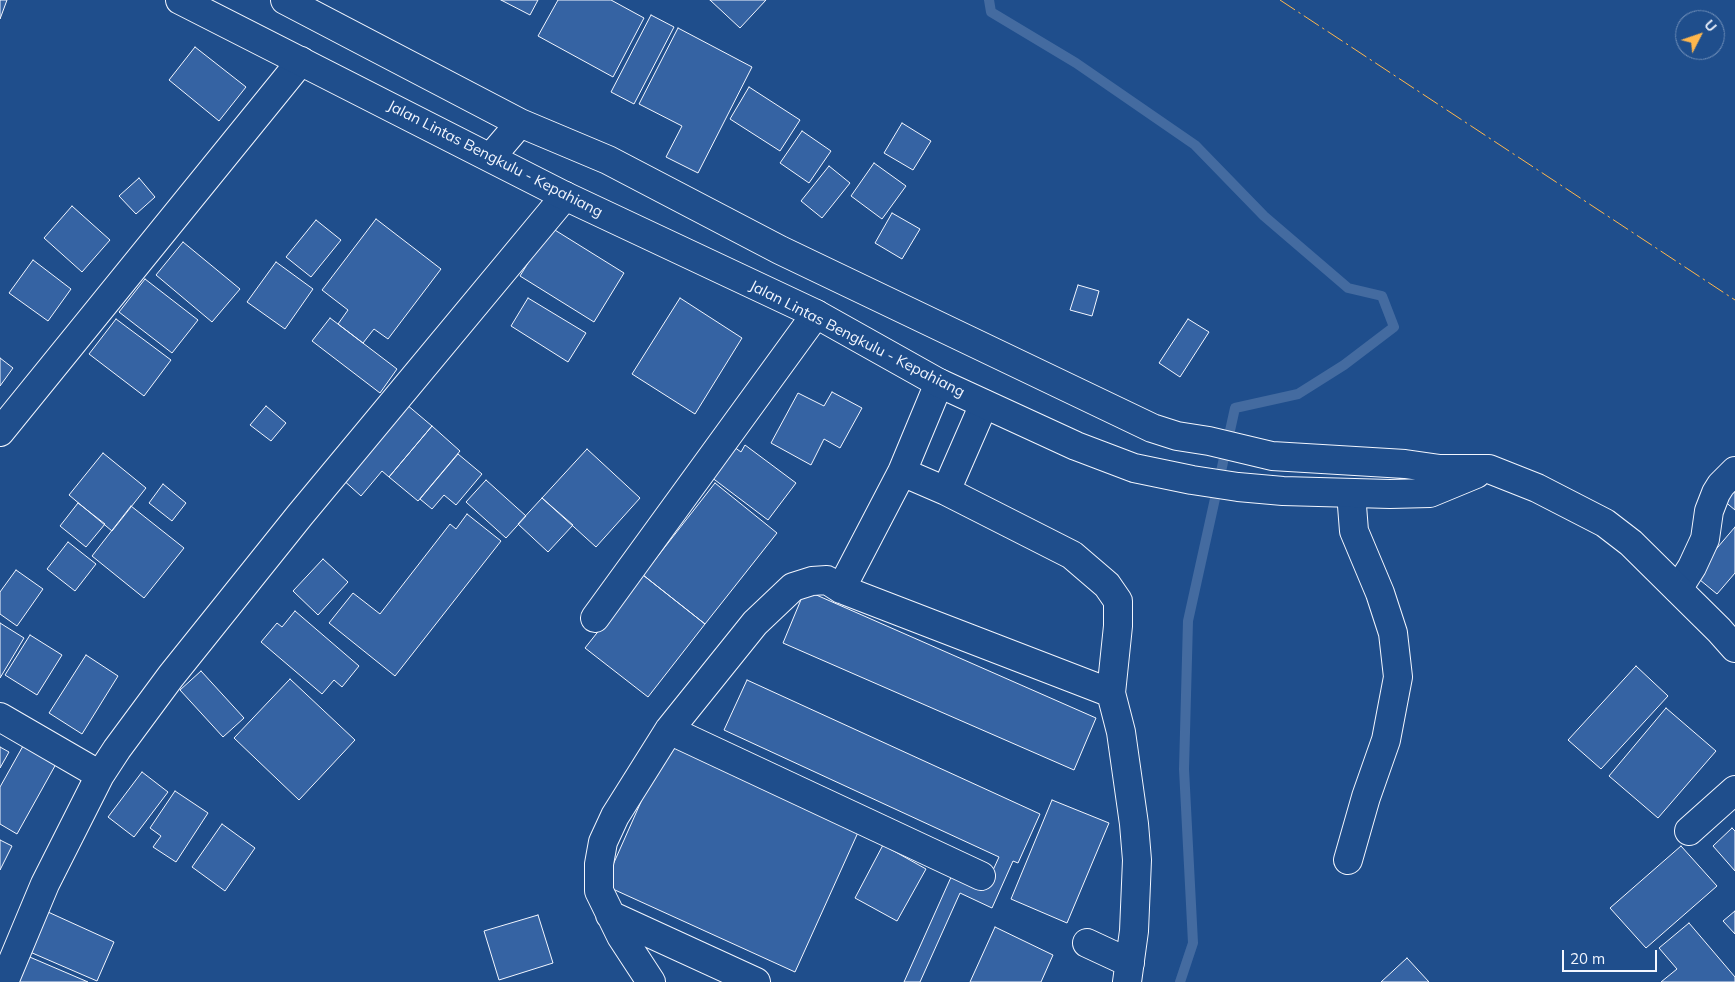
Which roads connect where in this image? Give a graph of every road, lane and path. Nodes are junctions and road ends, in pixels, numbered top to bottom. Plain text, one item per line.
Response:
1 (180, 0) edge
2 (285, 0) edge
3 (301, 61) junction
4 (520, 123) junction
5 (491, 157) junction
6 (565, 196) junction
7 (816, 314) junction
8 (939, 383) junction
9 (984, 404) junction
10 (0, 432) edge
11 (1489, 469) junction
12 (1735, 471) edge
13 (902, 472) junction
14 (946, 491) junction
15 (1351, 493) junction
16 (840, 588) junction
17 (1678, 590) junction
18 (594, 618) dead end
19 (1735, 648) edge
20 (1111, 693) junction
21 (0, 717) edge
22 (669, 730) junction
23 (100, 775) junction
24 (1735, 790) edge
25 (1689, 831) dead end
26 (1348, 860) dead end
27 (981, 876) dead end
28 (610, 915) junction
29 (1087, 943) dead end
30 (1129, 973) edge
31 (4, 982) edge
32 (651, 982) edge
33 (756, 982) edge

1 - 3 main road, Jalan Lintas Bengkulu - Kepahiang
2 - 4 main road
3 - 5 main road, Jalan Lintas Bengkulu - Kepahiang
3 - 10 main road
4 - 5 main road
4 - 11 main road
5 - 6 main road, Jalan Lintas Bengkulu - Kepahiang
6 - 7 main road, Jalan Lintas Bengkulu - Kepahiang
6 - 23 main road
7 - 8 main road, Jalan Lintas Bengkulu - Kepahiang
7 - 18 main road
8 - 9 main road, Jalan Lintas Bengkulu - Kepahiang
8 - 13 main road
9 - 14 main road
9 - 15 main road, Jalan Lintas Bengkulu - Kepahiang
11 - 15 main road, Jalan Lintas Bengkulu - Kepahiang
11 - 17 main road
12 - 17 main road
13 - 14 main road
13 - 16 main road
14 - 20 main road
15 - 26 main road
16 - 20 main road
16 - 22 main road
17 - 19 main road
20 - 30 main road
21 - 23 main road
22 - 27 main road
22 - 28 main road
23 - 31 main road
24 - 25 main road
28 - 32 main road
28 - 33 main road
29 - 30 main road

